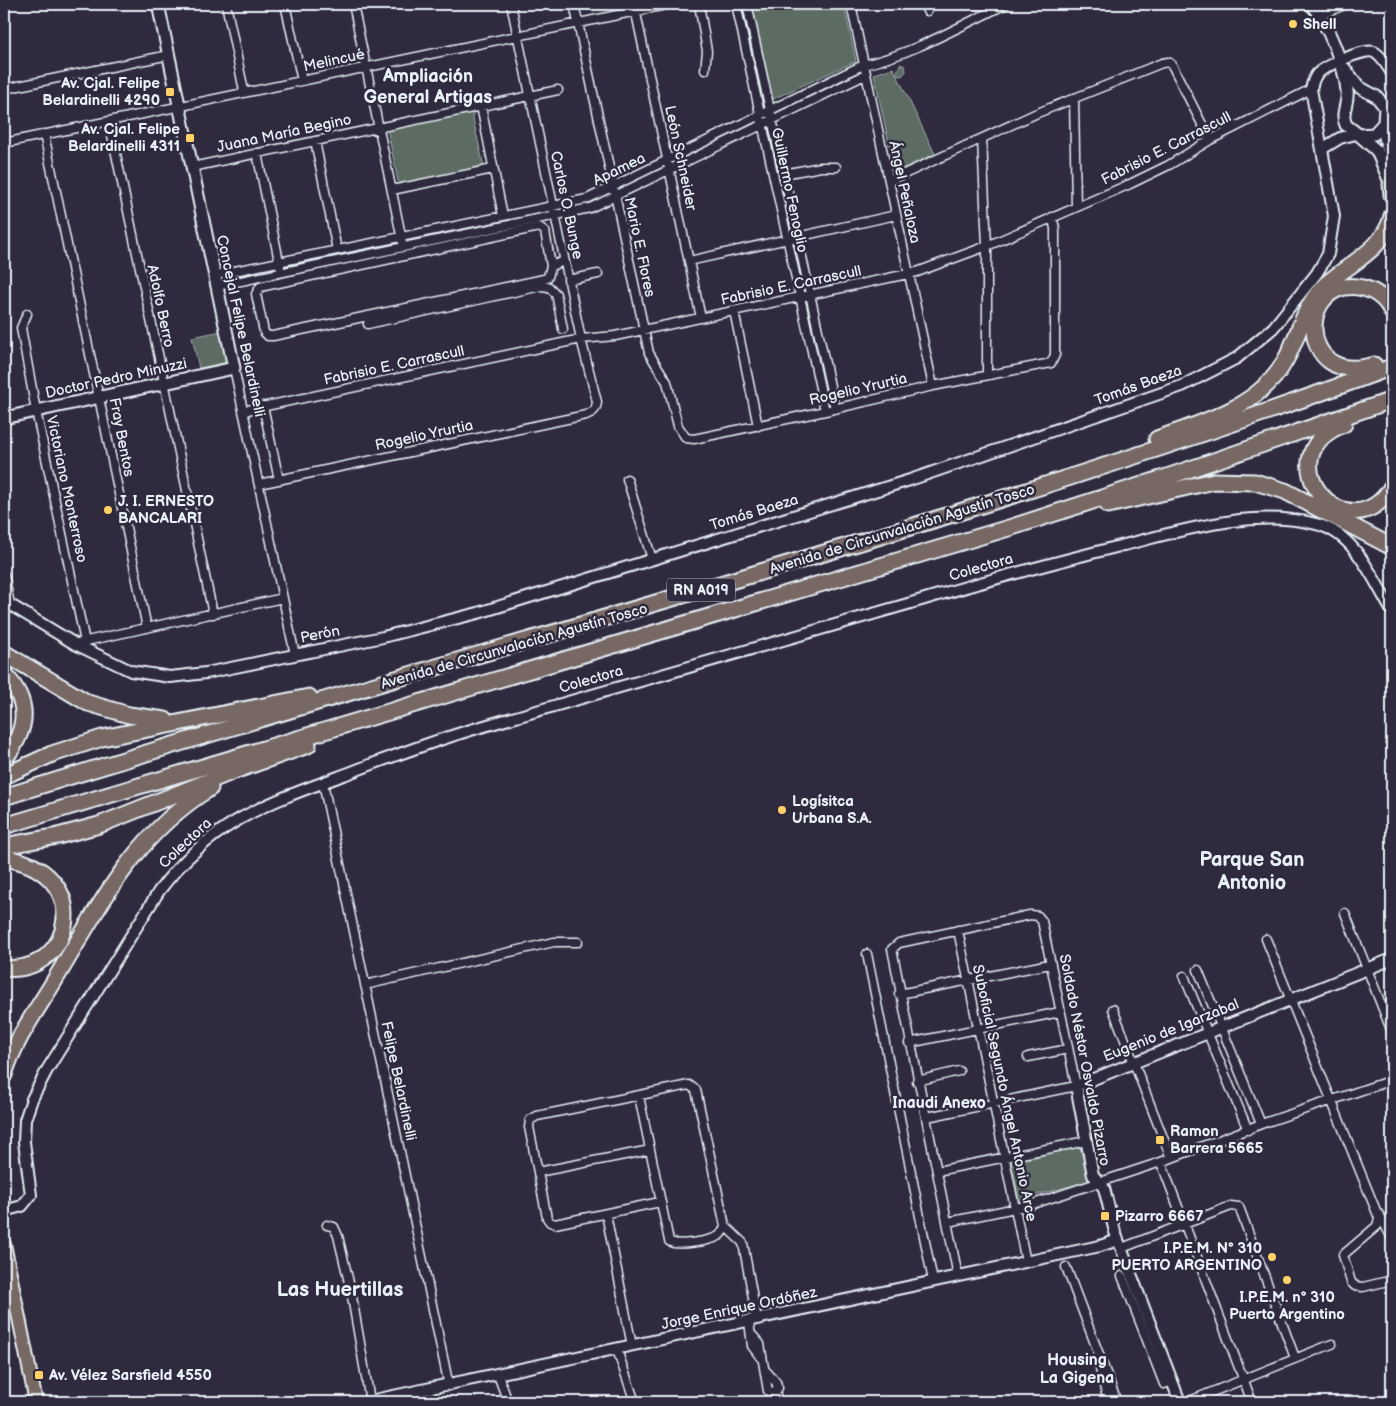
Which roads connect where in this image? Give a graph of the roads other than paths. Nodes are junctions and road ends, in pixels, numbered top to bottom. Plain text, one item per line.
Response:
1 (158, 4) edge
2 (226, 4) edge
3 (285, 4) edge
4 (353, 4) edge
5 (510, 4) edge
6 (574, 4) edge
7 (670, 4) edge
8 (699, 4) edge
9 (736, 4) edge
10 (747, 4) edge
11 (851, 4) edge
12 (1006, 4) edge
13 (1346, 4) edge
14 (635, 7) edge
15 (1315, 8) edge
16 (578, 23) junction
17 (517, 36) junction
18 (168, 55) junction
19 (863, 64) junction
20 (1342, 65) junction
21 (366, 67) junction
22 (705, 70) dead end
23 (1392, 73) edge
24 (865, 75) junction
25 (302, 81) junction
26 (4, 89) edge
27 (1311, 89) junction
28 (558, 90) dead end
29 (244, 91) junction
30 (1368, 93) junction
31 (529, 96) junction
32 (1074, 98) junction
33 (1347, 102) junction
34 (179, 106) junction
35 (481, 106) junction
36 (770, 110) junction
37 (1389, 114) edge
38 (760, 115) junction
39 (772, 120) junction
40 (109, 121) junction
41 (1344, 122) junction
42 (762, 125) junction
43 (379, 127) junction
44 (44, 134) junction
45 (1358, 135) junction
46 (982, 139) junction
47 (1210, 140) junction
48 (315, 141) junction
49 (1334, 142) junction
50 (4, 143) edge
51 (1322, 149) junction
52 (257, 153) junction
53 (668, 160) junction
54 (1392, 163) edge
55 (192, 167) junction
56 (836, 167) dead end
57 (493, 168) junction
58 (670, 169) junction
59 (783, 174) junction
60 (889, 181) junction
61 (613, 187) junction
62 (1392, 189) edge
63 (392, 190) junction
64 (615, 196) junction
65 (553, 206) junction
66 (1076, 207) junction
67 (896, 215) junction
68 (503, 216) junction
69 (555, 216) junction
70 (1392, 216) edge
71 (1052, 217) junction
72 (401, 237) junction
73 (798, 237) junction
74 (787, 239) junction
75 (987, 246) junction
76 (403, 247) junction
77 (337, 250) junction
78 (564, 261) junction
79 (689, 261) junction
80 (279, 262) junction
81 (551, 266) junction
82 (281, 272) junction
83 (598, 274) dead end
84 (909, 274) junction
85 (568, 280) junction
86 (216, 281) junction
87 (571, 292) junction
88 (556, 294) junction
89 (810, 294) junction
90 (800, 297) junction
91 (734, 311) junction
92 (1392, 312) edge
93 (27, 314) dead end
94 (701, 318) junction
95 (368, 324) dead end
96 (563, 329) dead end
97 (644, 330) junction
98 (580, 339) junction
99 (1392, 361) edge
100 (1392, 367) edge
101 (234, 368) junction
102 (987, 376) junction
103 (163, 384) junction
104 (933, 386) junction
105 (100, 397) junction
106 (1392, 400) edge
107 (263, 406) junction
108 (835, 409) junction
109 (36, 411) junction
110 (243, 411) junction
111 (825, 411) junction
112 (594, 412) joint
113 (4, 418) edge
114 (758, 426) junction
115 (680, 432) joint
116 (279, 480) junction
117 (627, 480) dead end
118 (259, 484) junction
119 (1392, 488) edge
120 (972, 508) junction
121 (1012, 527) junction
122 (1392, 546) edge
123 (652, 559) junction
124 (4, 575) edge
125 (283, 598) junction
126 (7, 603) edge
127 (1392, 611) edge
128 (213, 614) junction
129 (147, 628) junction
130 (80, 643) junction
131 (4, 653) edge
132 (295, 655) junction
133 (4, 674) edge
134 (507, 676) junction
135 (392, 682) junction
136 (189, 721) junction
137 (4, 759) edge
138 (251, 765) junction
139 (4, 776) edge
140 (322, 783) junction
141 (4, 797) edge
142 (4, 826) edge
143 (4, 846) edge
144 (4, 858) edge
145 (1345, 913) dead end
146 (958, 930) junction
147 (1266, 939) dead end
148 (578, 942) dead end
149 (867, 954) dead end
150 (1392, 959) edge
151 (1050, 964) junction
152 (4, 968) edge
153 (1368, 969) junction
154 (1198, 970) dead end
155 (1184, 976) dead end
156 (968, 980) junction
157 (365, 985) junction
158 (899, 994) junction
159 (1290, 999) junction
160 (1113, 1009) dead end
161 (1060, 1012) junction
162 (1221, 1026) junction
163 (978, 1030) junction
164 (1208, 1032) junction
165 (1392, 1032) edge
166 (909, 1043) junction
167 (1068, 1049) junction
168 (1028, 1057) dead end
169 (1134, 1062) junction
170 (958, 1071) dead end
171 (4, 1075) edge
172 (1392, 1080) edge
173 (917, 1081) junction
174 (1076, 1086) junction
175 (639, 1096) junction
176 (1332, 1101) junction
177 (994, 1104) junction
178 (927, 1117) junction
179 (1261, 1124) junction
180 (1248, 1130) junction
181 (1086, 1141) junction
182 (650, 1150) junction
183 (1005, 1157) junction
184 (1171, 1158) junction
185 (1161, 1162) junction
186 (937, 1171) junction
187 (538, 1172) junction
188 (1100, 1182) junction
189 (660, 1202) junction
190 (1015, 1209) junction
191 (4, 1211) edge
192 (1376, 1211) junction
193 (606, 1214) junction
194 (948, 1222) junction
195 (1185, 1224) junction
196 (327, 1225) dead end
197 (725, 1226) junction
198 (1392, 1238) edge
199 (4, 1244) edge
200 (1120, 1244) junction
201 (1026, 1262) junction
202 (1066, 1267) dead end
203 (958, 1276) junction
204 (1122, 1276) dead end
205 (1392, 1280) edge
206 (934, 1281) junction
207 (4, 1286) edge
208 (753, 1321) junction
209 (1092, 1336) junction
210 (1332, 1344) dead end
211 (632, 1346) junction
212 (617, 1350) junction
213 (1295, 1358) junction
214 (498, 1375) junction
215 (1243, 1379) junction
216 (1173, 1381) junction
217 (449, 1386) junction
218 (29, 1402) edge
219 (36, 1402) edge
220 (367, 1402) edge
221 (508, 1402) edge
222 (635, 1402) edge
223 (778, 1402) edge
224 (1108, 1402) edge
225 (1118, 1402) edge
226 (1180, 1402) edge
227 (1187, 1402) edge
228 (1252, 1402) edge

1 - 18 main road, Concejal Felipe Belardinelli
2 - 29 street
3 - 25 street
4 - 21 street
5 - 17 street, Carlos O. Bunge
6 - 16 street, Mario E. Flores
7 - 14 street, Melincué
8 - 22 street
9 - 38 street, Guillermo Fenoglio
10 - 36 street, Guillermo Fenoglio
11 - 19 street, Ángel Peñaloza
12 - 19 street, Apamea
13 - 15 street
14 - 16 street, Melincué
14 - 53 street, León Schneider
15 - 20 main road
16 - 17 street, Melincué
16 - 61 street, Mario E. Flores
17 - 21 street, Melincué
17 - 31 street, Carlos O. Bunge
18 - 26 street
18 - 34 main road, Concejal Felipe Belardinelli
19 - 24 street, Ángel Peñaloza
19 - 36 street, Apamea
20 - 23 street
20 - 27 street
20 - 30 main road
20 - 33 main road
21 - 25 street, Melincué
21 - 43 street
24 - 39 street, Apamea
24 - 60 street, Ángel Peñaloza
25 - 29 street, Melincué
27 - 47 street, Fabrisio E. Carrascull
27 - 51 street, Tomás Baeza
28 - 31 street, Juana María Begino
29 - 34 street, Melincué
30 - 33 main road
30 - 37 main road
31 - 35 street, Juana María Begino
31 - 65 street, Carlos O. Bunge
32 - 46 street
32 - 47 street
32 - 66 street
33 - 41 main road
34 - 40 street, Melincué
34 - 55 main road, Concejal Felipe Belardinelli
35 - 43 street, Juana María Begino
35 - 57 street
36 - 38 street, Apamea
36 - 39 street, Guillermo Fenoglio
37 - 45 main road
37 - 54 main road
38 - 42 street, Guillermo Fenoglio
38 - 53 street, Apamea
39 - 42 street, Apamea
39 - 59 street, Guillermo Fenoglio
40 - 44 street, Melincué
40 - 103 street, Adolfo Berro
41 - 45 main road
41 - 49 street
42 - 58 street, Apamea
42 - 74 street, Guillermo Fenoglio
43 - 48 street, Juana María Begino
43 - 63 street
44 - 50 street, Melincué
44 - 105 street, Fray Bentos
45 - 49 street
45 - 62 main road
46 - 60 street
46 - 75 street
47 - 66 street, Fabrisio E. Carrascull
48 - 52 street, Juana María Begino
48 - 77 street
49 - 51 street
51 - 123 street, Tomás Baeza
52 - 55 street, Juana María Begino
52 - 80 street
53 - 58 street, León Schneider
53 - 61 street, Apamea
55 - 86 main road, Concejal Felipe Belardinelli
56 - 59 street
57 - 63 street
57 - 68 street
58 - 64 street, Apamea
58 - 79 street, León Schneider
59 - 73 street, Guillermo Fenoglio
60 - 67 street, Ángel Peñaloza
61 - 64 street, Mario E. Flores
61 - 65 street, Apamea
63 - 72 street
64 - 69 street, Apamea
64 - 97 street, Mario E. Flores
65 - 68 street, Apamea
65 - 69 street, Carlos O. Bunge
66 - 71 street, Fabrisio E. Carrascull
67 - 73 street
67 - 84 street, Ángel Peñaloza
68 - 72 street, Apamea
69 - 76 street, Apamea
69 - 78 street, Carlos O. Bunge
70 - 120 highway
71 - 75 street, Fabrisio E. Carrascull
71 - 102 street, Rogelio Yrurtia
72 - 76 street
72 - 77 street, Apamea
73 - 74 street
73 - 89 street, Guillermo Fenoglio
74 - 79 street
74 - 90 street, Guillermo Fenoglio
75 - 84 street, Fabrisio E. Carrascull
75 - 102 street
76 - 82 street, Apamea
77 - 80 street, Apamea
78 - 81 street
78 - 85 street, Carlos O. Bunge
79 - 94 street, León Schneider
80 - 82 street
80 - 86 street, Apamea
81 - 81 street
82 - 86 street, Apamea
83 - 85 street
84 - 89 street, Fabrisio E. Carrascull
84 - 104 street, Ángel Peñaloza
85 - 87 street, Carlos O. Bunge
86 - 101 main road, Concejal Felipe Belardinelli
87 - 88 street
87 - 98 street, Carlos O. Bunge
88 - 95 street
88 - 96 street
89 - 90 street, Fabrisio E. Carrascull
89 - 108 street, Guillermo Fenoglio
90 - 91 street, Fabrisio E. Carrascull
90 - 111 street, Guillermo Fenoglio
91 - 94 street, Fabrisio E. Carrascull
91 - 114 street
92 - 99 highway
93 - 109 street, Victoriano Monterroso
94 - 97 street, Fabrisio E. Carrascull
97 - 98 street, Fabrisio E. Carrascull
97 - 115 street, Mario E. Flores
98 - 107 street, Fabrisio E. Carrascull
98 - 112 street, Carlos O. Bunge
100 - 120 highway, Avenida de Circunvalación Agustín Tosco / RN A019
101 - 103 main road, Doctor Pedro Minuzzi
101 - 110 street, Concejal Felipe Belardinelli
102 - 104 street, Rogelio Yrurtia
103 - 105 main road, Doctor Pedro Minuzzi
103 - 128 street, Adolfo Berro
104 - 108 street, Rogelio Yrurtia
105 - 109 main road, Doctor Pedro Minuzzi
105 - 129 street, Fray Bentos
106 - 119 highway
106 - 121 highway, Avenida de Circunvalación Agustín Tosco / RN A019
107 - 110 street, Fabrisio E. Carrascull
107 - 116 street
108 - 111 street, Rogelio Yrurtia
109 - 113 main road, Doctor Pedro Minuzzi
109 - 130 street, Victoriano Monterroso
110 - 118 street, Concejal Felipe Belardinelli
111 - 114 street, Rogelio Yrurtia
112 - 116 street, Rogelio Yrurtia
114 - 115 street, Rogelio Yrurtia
116 - 118 street, Rogelio Yrurtia
117 - 123 street
118 - 125 street, Concejal Felipe Belardinelli
120 - 135 highway, Avenida de Circunvalación Agustín Tosco / RN A019
121 - 122 highway
121 - 134 highway, Avenida de Circunvalación Agustín Tosco / RN A019
123 - 132 street, Perón
124 - 126 street
125 - 128 street
125 - 132 street, Concejal Felipe Belardinelli
126 - 130 street, Perón
127 - 140 street, Colectora
128 - 129 street
129 - 130 street
130 - 132 street, Perón
131 - 136 highway
133 - 137 highway
134 - 138 highway
134 - 142 highway, Avenida de Circunvalación Agustín Tosco / RN A019
135 - 136 highway
135 - 141 highway, Avenida de Circunvalación Agustín Tosco / RN A019
136 - 139 highway
138 - 143 highway
138 - 171 highway
140 - 157 street, Felipe Belardinelli
140 - 191 street, Colectora
144 - 152 highway
145 - 153 street
146 - 151 street, Soldado Néstor Osvaldo Pizarro
146 - 156 street, Suboficial Segundo Ángel Antonio Arce
146 - 158 street
147 - 159 street
148 - 157 street
149 - 206 street
150 - 153 street, Eugenio de Igarzabal
151 - 156 street
151 - 161 street, Soldado Néstor Osvaldo Pizarro
153 - 159 street, Eugenio de Igarzabal
153 - 165 street
154 - 162 street
155 - 164 street
156 - 158 street
156 - 163 street, Suboficial Segundo Ángel Antonio Arce
157 - 217 street, Felipe Belardinelli
158 - 166 street
159 - 162 street, Eugenio de Igarzabal
159 - 176 street
160 - 169 street
161 - 163 street
161 - 167 street, Soldado Néstor Osvaldo Pizarro
162 - 164 street, Eugenio de Igarzabal
162 - 179 street
163 - 166 street
163 - 177 street, Suboficial Segundo Ángel Antonio Arce
164 - 169 street, Eugenio de Igarzabal
164 - 180 street
166 - 173 street
167 - 168 street
167 - 174 street, Soldado Néstor Osvaldo Pizarro
169 - 174 street, Eugenio de Igarzabal
169 - 184 street
170 - 173 street
172 - 176 street
173 - 178 street
174 - 177 street, Eugenio de Igarzabal
174 - 181 street, Soldado Néstor Osvaldo Pizarro
175 - 182 street
175 - 187 street
175 - 197 street
176 - 179 street
176 - 192 street
177 - 178 street, Eugenio de Igarzabal
177 - 183 street, Suboficial Segundo Ángel Antonio Arce
178 - 186 street
179 - 180 street
180 - 184 street
181 - 183 street
181 - 188 street, Soldado Néstor Osvaldo Pizarro
182 - 187 street
182 - 189 street
183 - 186 street
183 - 190 street, Suboficial Segundo Ángel Antonio Arce
184 - 185 street
185 - 188 street
185 - 195 street
186 - 194 street
187 - 193 street
188 - 190 street
188 - 200 street, Soldado Néstor Osvaldo Pizarro
189 - 193 street
189 - 197 street
190 - 194 street
190 - 201 street, Suboficial Segundo Ángel Antonio Arce
192 - 198 street
192 - 205 street
193 - 211 street
194 - 203 street
195 - 200 street
195 - 213 street
195 - 215 street
196 - 220 street
197 - 208 street
199 - 219 highway
200 - 201 street, Jorge Enrique Ordóñez
200 - 216 street, Soldado Néstor Osvaldo Pizarro
201 - 203 street, Jorge Enrique Ordóñez
202 - 209 street
203 - 206 street, Jorge Enrique Ordóñez
204 - 216 street
206 - 208 street, Jorge Enrique Ordóñez
207 - 218 highway
208 - 211 street, Jorge Enrique Ordóñez
208 - 223 street
209 - 224 street
209 - 225 street
210 - 213 street
211 - 212 street, Jorge Enrique Ordóñez
212 - 214 street, Jorge Enrique Ordóñez
212 - 222 street
213 - 215 street
214 - 217 street, Jorge Enrique Ordóñez
214 - 221 street
215 - 227 street
215 - 228 street
216 - 226 street, Soldado Néstor Osvaldo Pizarro
217 - 220 street, Jorge Enrique Ordóñez

